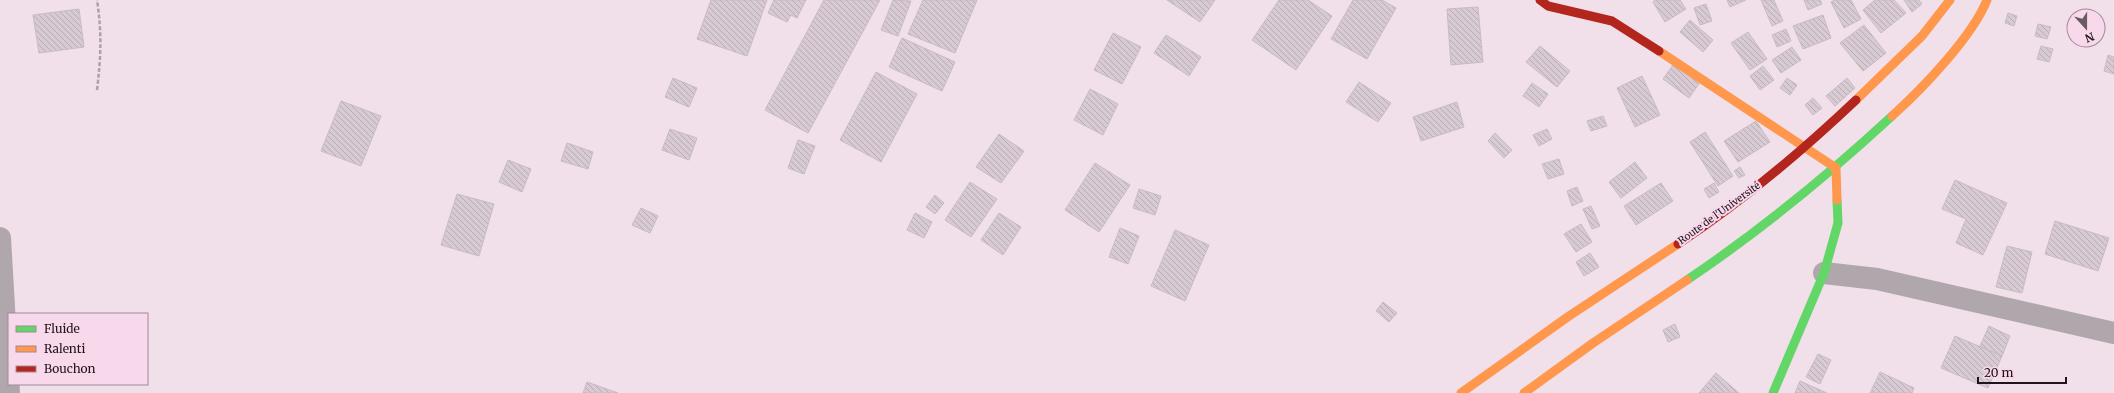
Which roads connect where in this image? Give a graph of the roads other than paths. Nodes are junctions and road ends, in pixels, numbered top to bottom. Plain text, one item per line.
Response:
1 (1540, 0) edge
2 (1950, 0) edge
3 (1987, 0) edge
4 (1805, 148) junction
5 (1836, 168) junction
6 (0, 238) edge
7 (1824, 273) junction
8 (2114, 333) edge
9 (8, 376) edge
10 (1461, 393) edge
11 (1524, 393) edge
12 (1773, 393) edge

1 - 4 main road
2 - 4 main road, Route de l'Université
3 - 5 main road
4 - 5 main road
4 - 10 main road, Route de l'Université
5 - 7 main road
5 - 11 main road
6 - 9 street
7 - 8 street
7 - 12 main road

